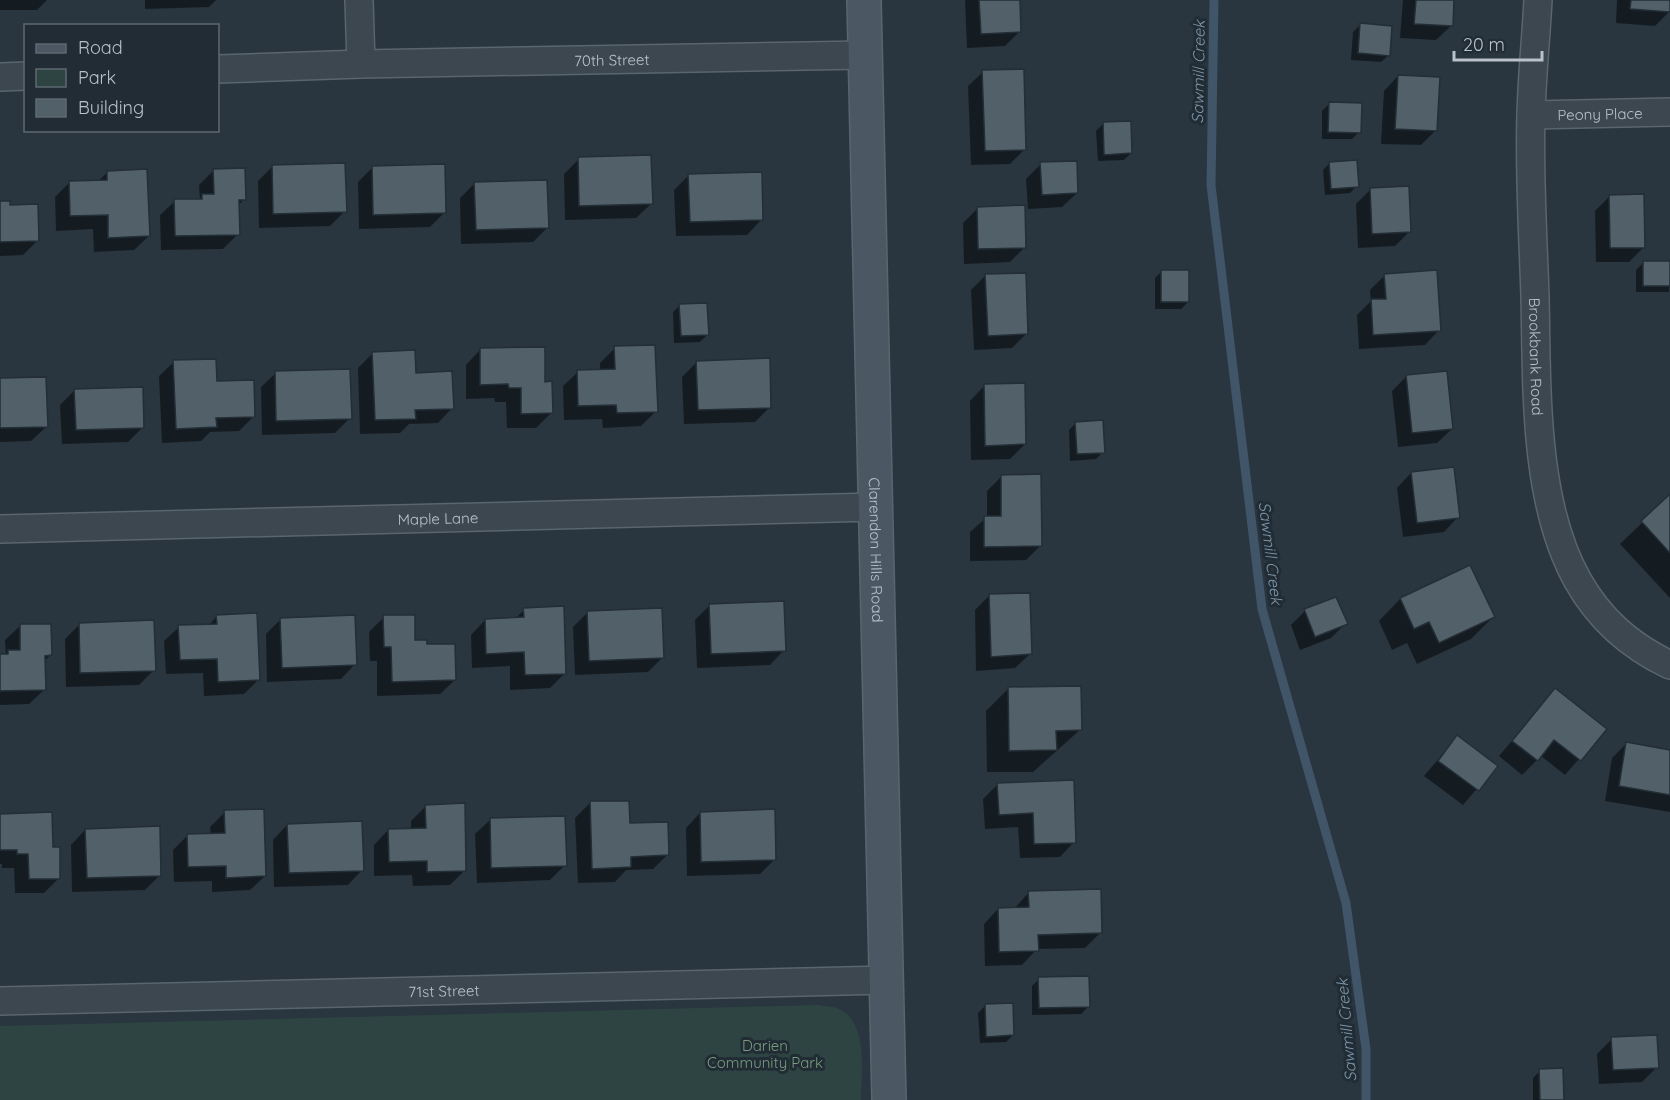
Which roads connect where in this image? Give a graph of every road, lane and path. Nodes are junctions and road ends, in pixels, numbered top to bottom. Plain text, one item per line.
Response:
1 (359, 0) edge
2 (864, 0) edge
3 (1538, 0) edge
4 (865, 56) junction
5 (361, 64) junction
6 (219, 69) edge
7 (24, 76) edge
8 (0, 77) edge
9 (1670, 112) edge
10 (1531, 115) junction
11 (876, 507) junction
12 (0, 529) edge
13 (1670, 665) edge
14 (887, 980) junction
15 (0, 1001) edge
16 (889, 1100) edge

1 - 5 street
2 - 4 street, Clarendon Hills Road
3 - 10 street, Brookbank Road
4 - 5 street, 70th Street
4 - 11 street, Clarendon Hills Road
5 - 6 street, 70th Street
7 - 8 street
9 - 10 street, Peony Place
10 - 13 street, Brookbank Road
11 - 12 street, Maple Lane
11 - 14 street, Clarendon Hills Road
14 - 15 street, 71st Street
14 - 16 street, Clarendon Hills Road

